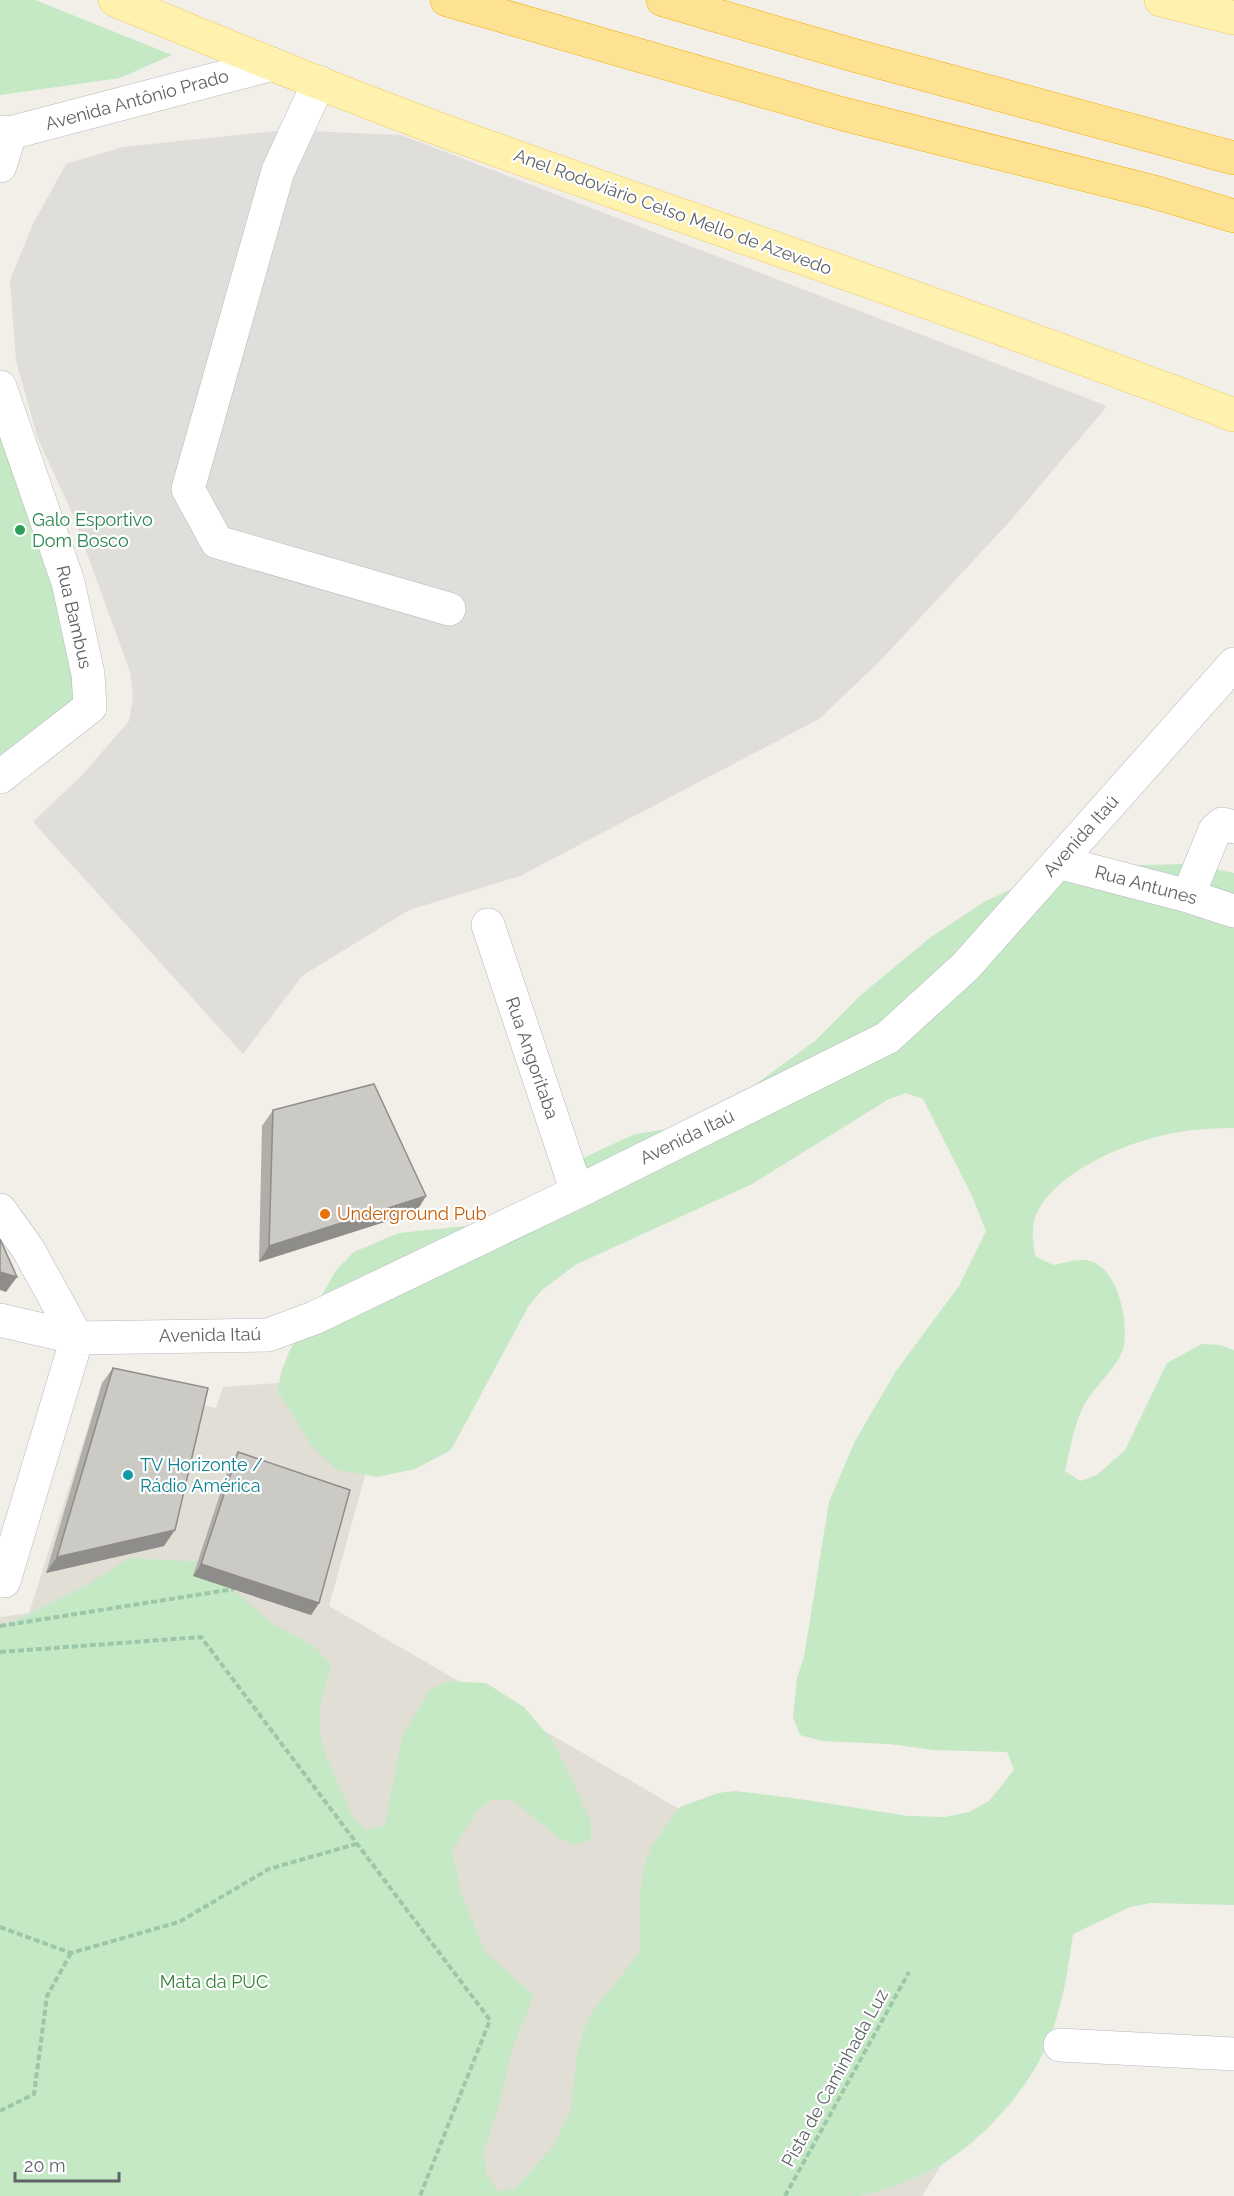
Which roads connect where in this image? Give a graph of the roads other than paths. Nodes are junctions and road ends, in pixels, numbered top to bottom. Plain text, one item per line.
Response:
1 (115, 0) edge
2 (447, 0) edge
3 (663, 0) edge
4 (1161, 0) edge
5 (1234, 18) edge
6 (273, 64) junction
7 (319, 82) junction
8 (5, 132) edge
9 (1234, 158) edge
10 (0, 166) edge
11 (1234, 216) edge
12 (0, 387) edge
13 (1234, 415) edge
14 (449, 609) dead end
15 (1234, 664) edge
16 (0, 777) edge
17 (1234, 827) edge
18 (1058, 862) junction
19 (1188, 896) junction
20 (1234, 911) edge
21 (488, 925) dead end
22 (577, 1192) junction
23 (0, 1210) edge
24 (0, 1320) edge
25 (77, 1338) junction
26 (2, 1581) edge
27 (1060, 2045) dead end
28 (1234, 2054) edge

1 - 6 main road, Anel Rodoviário Celso Mello de Azevedo
2 - 11 highway
3 - 9 highway
4 - 5 main road
6 - 7 main road, Anel Rodoviário Celso Mello de Azevedo
6 - 8 street, Avenida Antônio Prado
7 - 13 main road, Anel Rodoviário Celso Mello de Azevedo
7 - 14 street
8 - 10 street
12 - 16 street, Rua Bambus
15 - 18 street, Avenida Itaú
17 - 19 street
18 - 19 street, Rua Antunes
18 - 22 street, Avenida Itaú
19 - 20 street, Rua Antunes
21 - 22 street, Rua Angoritaba
22 - 25 street, Avenida Itaú
23 - 25 street
24 - 25 street, Avenida Itaú
25 - 26 street
27 - 28 street

